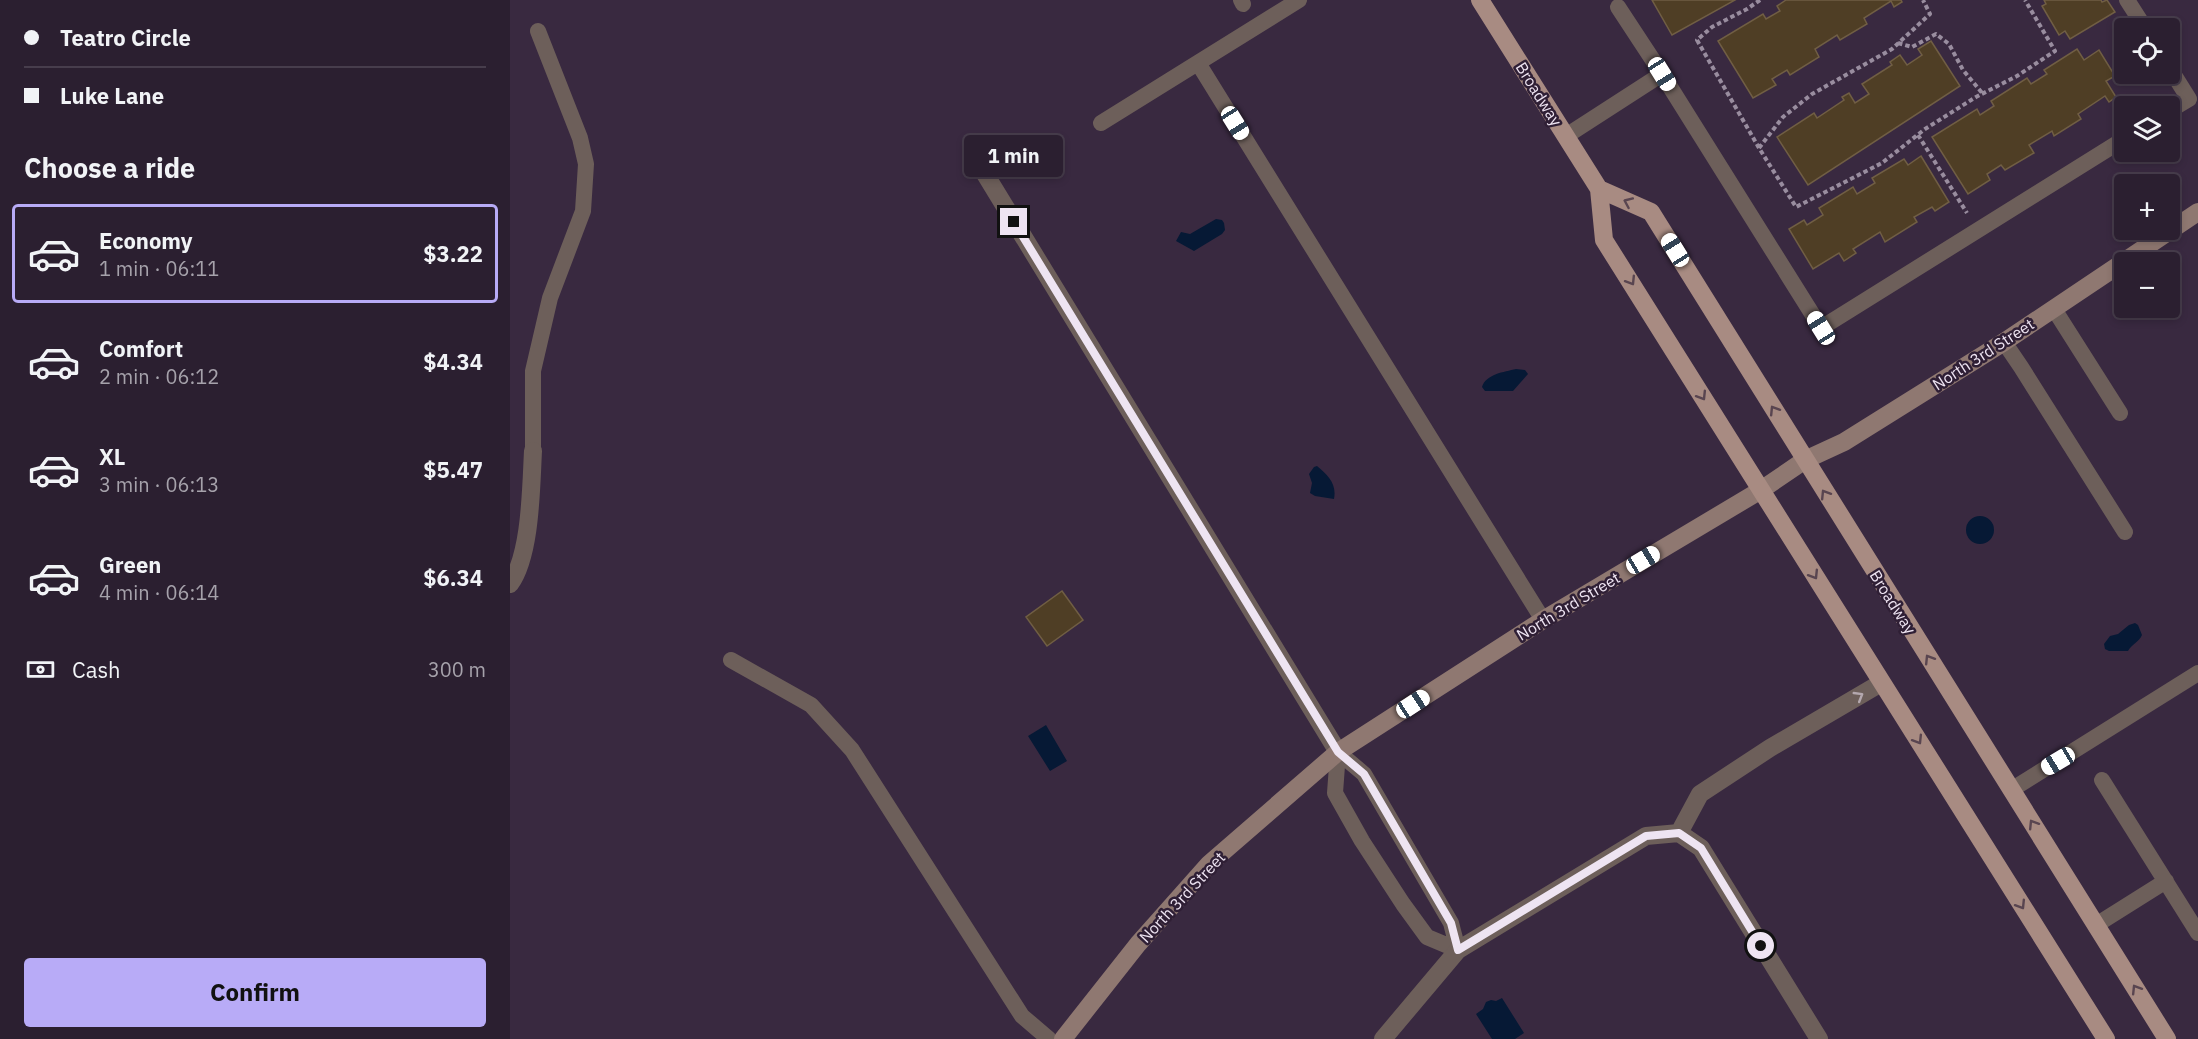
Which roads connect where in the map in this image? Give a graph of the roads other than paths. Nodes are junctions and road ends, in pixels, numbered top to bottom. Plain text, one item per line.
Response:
1 (1299, 0) edge
2 (1480, 0) edge
3 (2127, 0) edge
4 (1618, 7) dead end
5 (2139, 18) edge
6 (538, 31) dead end
7 (1198, 63) junction
8 (1662, 74) junction
9 (2179, 84) edge
10 (2180, 104) edge
11 (1101, 123) dead end
12 (1566, 136) junction
13 (2114, 145) edge
14 (979, 164) dead end
15 (1599, 189) junction
16 (2198, 212) edge
17 (2054, 309) junction
18 (2004, 342) junction
19 (2120, 413) dead end
20 (533, 451) joint
21 (1804, 460) junction
22 (1761, 490) junction
23 (2125, 532) dead end
24 (510, 584) edge
25 (1543, 620) junction
26 (731, 660) dead end
27 (2198, 672) edge
28 (1881, 683) junction
29 (1338, 752) junction
30 (2102, 780) dead end
31 (2011, 790) junction
32 (1679, 833) junction
33 (2166, 881) junction
34 (2096, 925) junction
35 (2198, 933) edge
36 (1458, 950) junction
37 (1048, 1039) edge
38 (1063, 1039) edge
39 (1383, 1039) edge
40 (1819, 1039) edge
41 (2106, 1039) edge
42 (2167, 1039) edge

1 - 7 lane
2 - 12 main road, Broadway
3 - 5 lane
4 - 8 lane
6 - 20 lane
7 - 11 lane
7 - 25 lane
8 - 12 lane
8 - 13 lane
9 - 10 lane
12 - 15 main road, Broadway
14 - 29 street
21 -> 15 main road, Broadway
15 -> 22 main road, Broadway
16 - 17 street, North 3rd Street
17 - 18 street, North 3rd Street
17 - 19 lane
18 - 21 street, North 3rd Street
18 - 23 lane
20 - 24 street
21 - 22 street, North 3rd Street
31 -> 21 main road, Broadway
22 - 25 street, North 3rd Street
22 -> 28 main road, Broadway
25 - 29 street, North 3rd Street
26 - 37 lane
27 - 31 lane
32 -> 28 street
28 -> 41 main road, Broadway
29 - 36 lane
29 - 36 lane
29 - 38 street, North 3rd Street
30 - 33 lane
34 -> 31 main road, Broadway
32 - 36 street
32 - 40 street
33 - 34 lane
33 - 35 lane
42 -> 34 main road, Broadway
36 - 39 street

